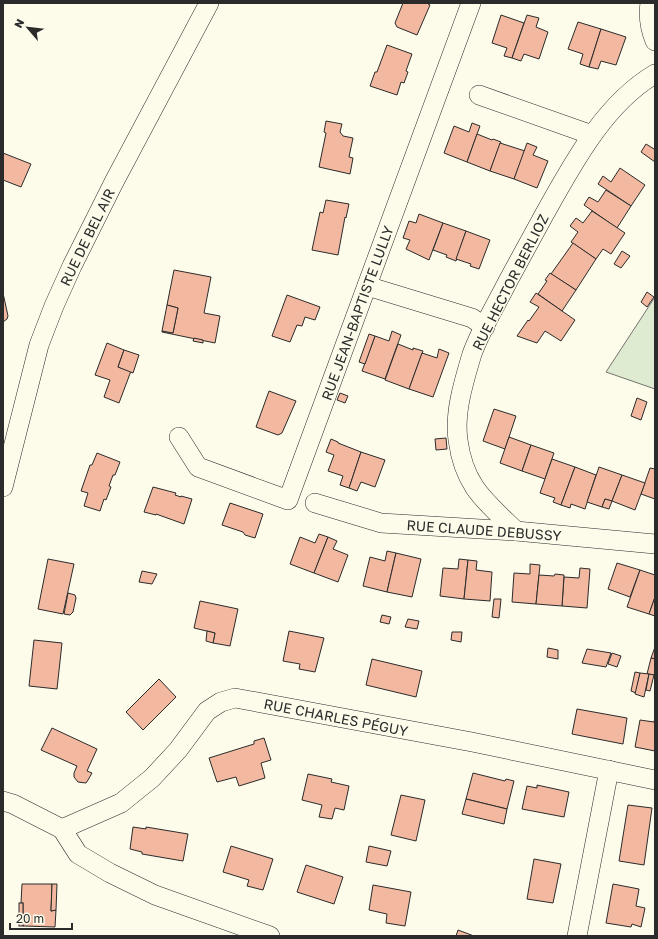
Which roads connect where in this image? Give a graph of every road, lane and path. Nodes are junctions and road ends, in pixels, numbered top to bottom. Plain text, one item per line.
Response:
1 (209, 3) edge
2 (471, 3) edge
3 (650, 3) edge
4 (655, 41) edge
5 (655, 74) edge
6 (479, 95) dead end
7 (592, 135) junction
8 (367, 286) junction
9 (485, 327) junction
10 (178, 437) dead end
11 (3, 486) edge
12 (315, 503) dead end
13 (516, 532) junction
14 (655, 544) edge
15 (608, 770) junction
16 (655, 780) edge
17 (3, 800) edge
18 (62, 829) junction
19 (231, 930) edge
20 (270, 936) edge
21 (577, 936) edge

1 - 11 street, RUE DE BEL AIR
2 - 8 street, RUE JEAN-BAPTISTE LULLY
3 - 4 street
5 - 7 street, RUE HECTOR BERLIOZ
6 - 7 street
7 - 9 street, RUE HECTOR BERLIOZ
8 - 9 street
8 - 10 street, RUE JEAN-BAPTISTE LULLY
9 - 13 street, RUE HECTOR BERLIOZ
12 - 13 street, RUE CLAUDE DEBUSSY
13 - 14 street, RUE CLAUDE DEBUSSY
15 - 16 street, RUE CHARLES PÉGUY
15 - 18 street, RUE CHARLES PÉGUY
15 - 21 street
17 - 18 street
18 - 19 street
19 - 20 street

